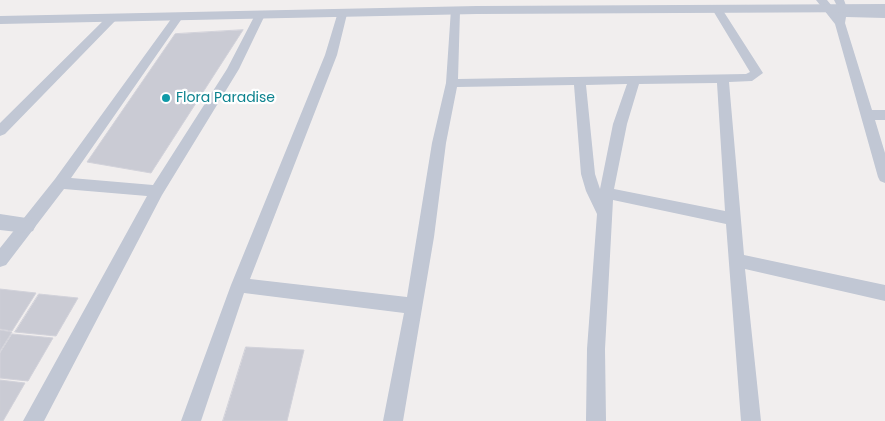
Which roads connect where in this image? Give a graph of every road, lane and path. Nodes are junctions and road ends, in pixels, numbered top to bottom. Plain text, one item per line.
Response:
1 (833, 8) edge
2 (885, 8) edge
3 (717, 9) junction
4 (455, 11) junction
5 (342, 14) junction
6 (260, 15) junction
7 (885, 15) edge
8 (178, 16) junction
9 (113, 17) junction
10 (0, 20) edge
11 (723, 79) junction
12 (634, 80) junction
13 (580, 81) junction
14 (452, 83) junction
15 (866, 115) junction
16 (885, 115) edge
17 (6, 117) edge
18 (0, 131) edge
19 (885, 177) edge
20 (60, 183) junction
21 (157, 191) junction
22 (606, 193) junction
23 (605, 214) junction
24 (733, 218) junction
25 (0, 222) edge
26 (26, 225) junction
27 (0, 260) edge
28 (736, 260) junction
29 (239, 285) junction
30 (885, 293) edge
31 (413, 306) junction
32 (33, 421) edge
33 (191, 421) edge
34 (393, 421) edge
35 (596, 421) edge
36 (751, 421) edge

1 - 2 street
1 - 3 street
1 - 7 street
1 - 15 street
3 - 4 street
3 - 11 street
4 - 5 street
4 - 14 street
5 - 6 street
5 - 29 street
6 - 8 street
6 - 21 street
8 - 9 street
8 - 20 street
9 - 10 street
9 - 17 street
11 - 12 street
11 - 24 street
12 - 13 street
12 - 22 street
13 - 14 street
13 - 23 street
14 - 31 street
15 - 16 street
15 - 19 street
17 - 18 street
20 - 21 street
20 - 26 street
21 - 32 street
22 - 23 street
22 - 24 street
23 - 35 street
24 - 28 street
25 - 26 street
26 - 27 street
28 - 30 street
28 - 36 street
29 - 31 street
29 - 33 street
31 - 34 street

